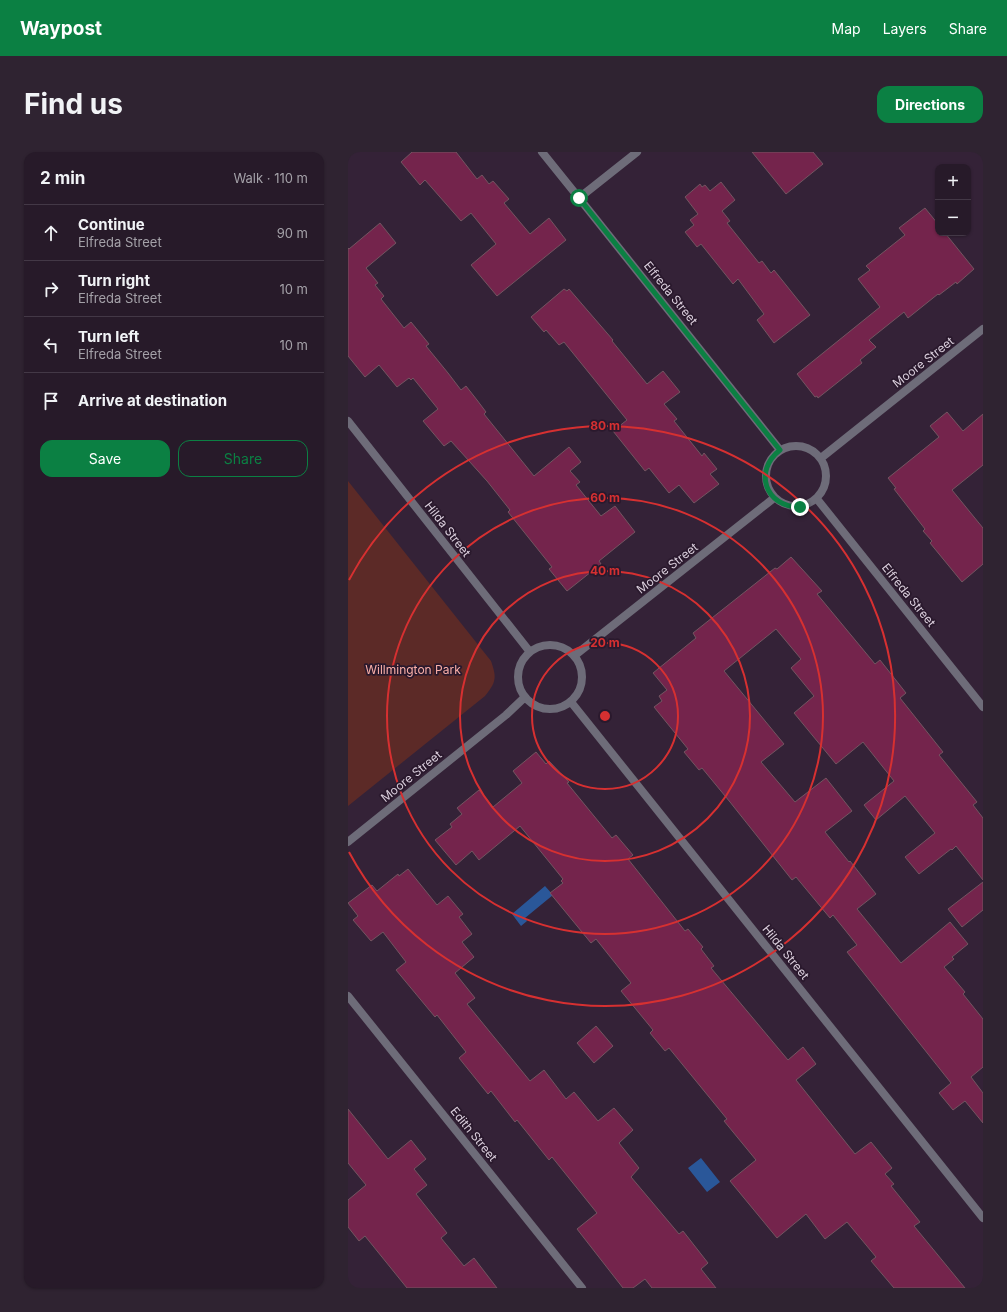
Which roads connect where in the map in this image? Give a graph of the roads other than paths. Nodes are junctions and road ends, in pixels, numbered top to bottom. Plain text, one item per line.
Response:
1 (542, 152) edge
2 (637, 152) edge
3 (579, 198) junction
4 (983, 329) edge
5 (348, 421) edge
6 (780, 450) junction
7 (821, 458) junction
8 (774, 498) junction
9 (817, 499) junction
10 (530, 652) junction
11 (574, 656) junction
12 (525, 697) junction
13 (571, 702) junction
14 (983, 707) edge
15 (348, 842) edge
16 (348, 996) edge
17 (983, 1218) edge
18 (582, 1288) edge

1 - 3 street, Elfreda Street
2 - 3 street
3 - 6 street, Elfreda Street
4 - 7 street, Moore Street
5 - 10 street, Hilda Street
6 - 7 street
6 - 8 street
7 - 9 street
8 - 9 street
8 - 11 street, Moore Street
9 - 14 street, Elfreda Street
10 - 11 street
10 - 12 street
11 - 13 street
12 - 13 street
12 - 15 street, Moore Street
13 - 17 street, Hilda Street
16 - 18 street, Edith Street

